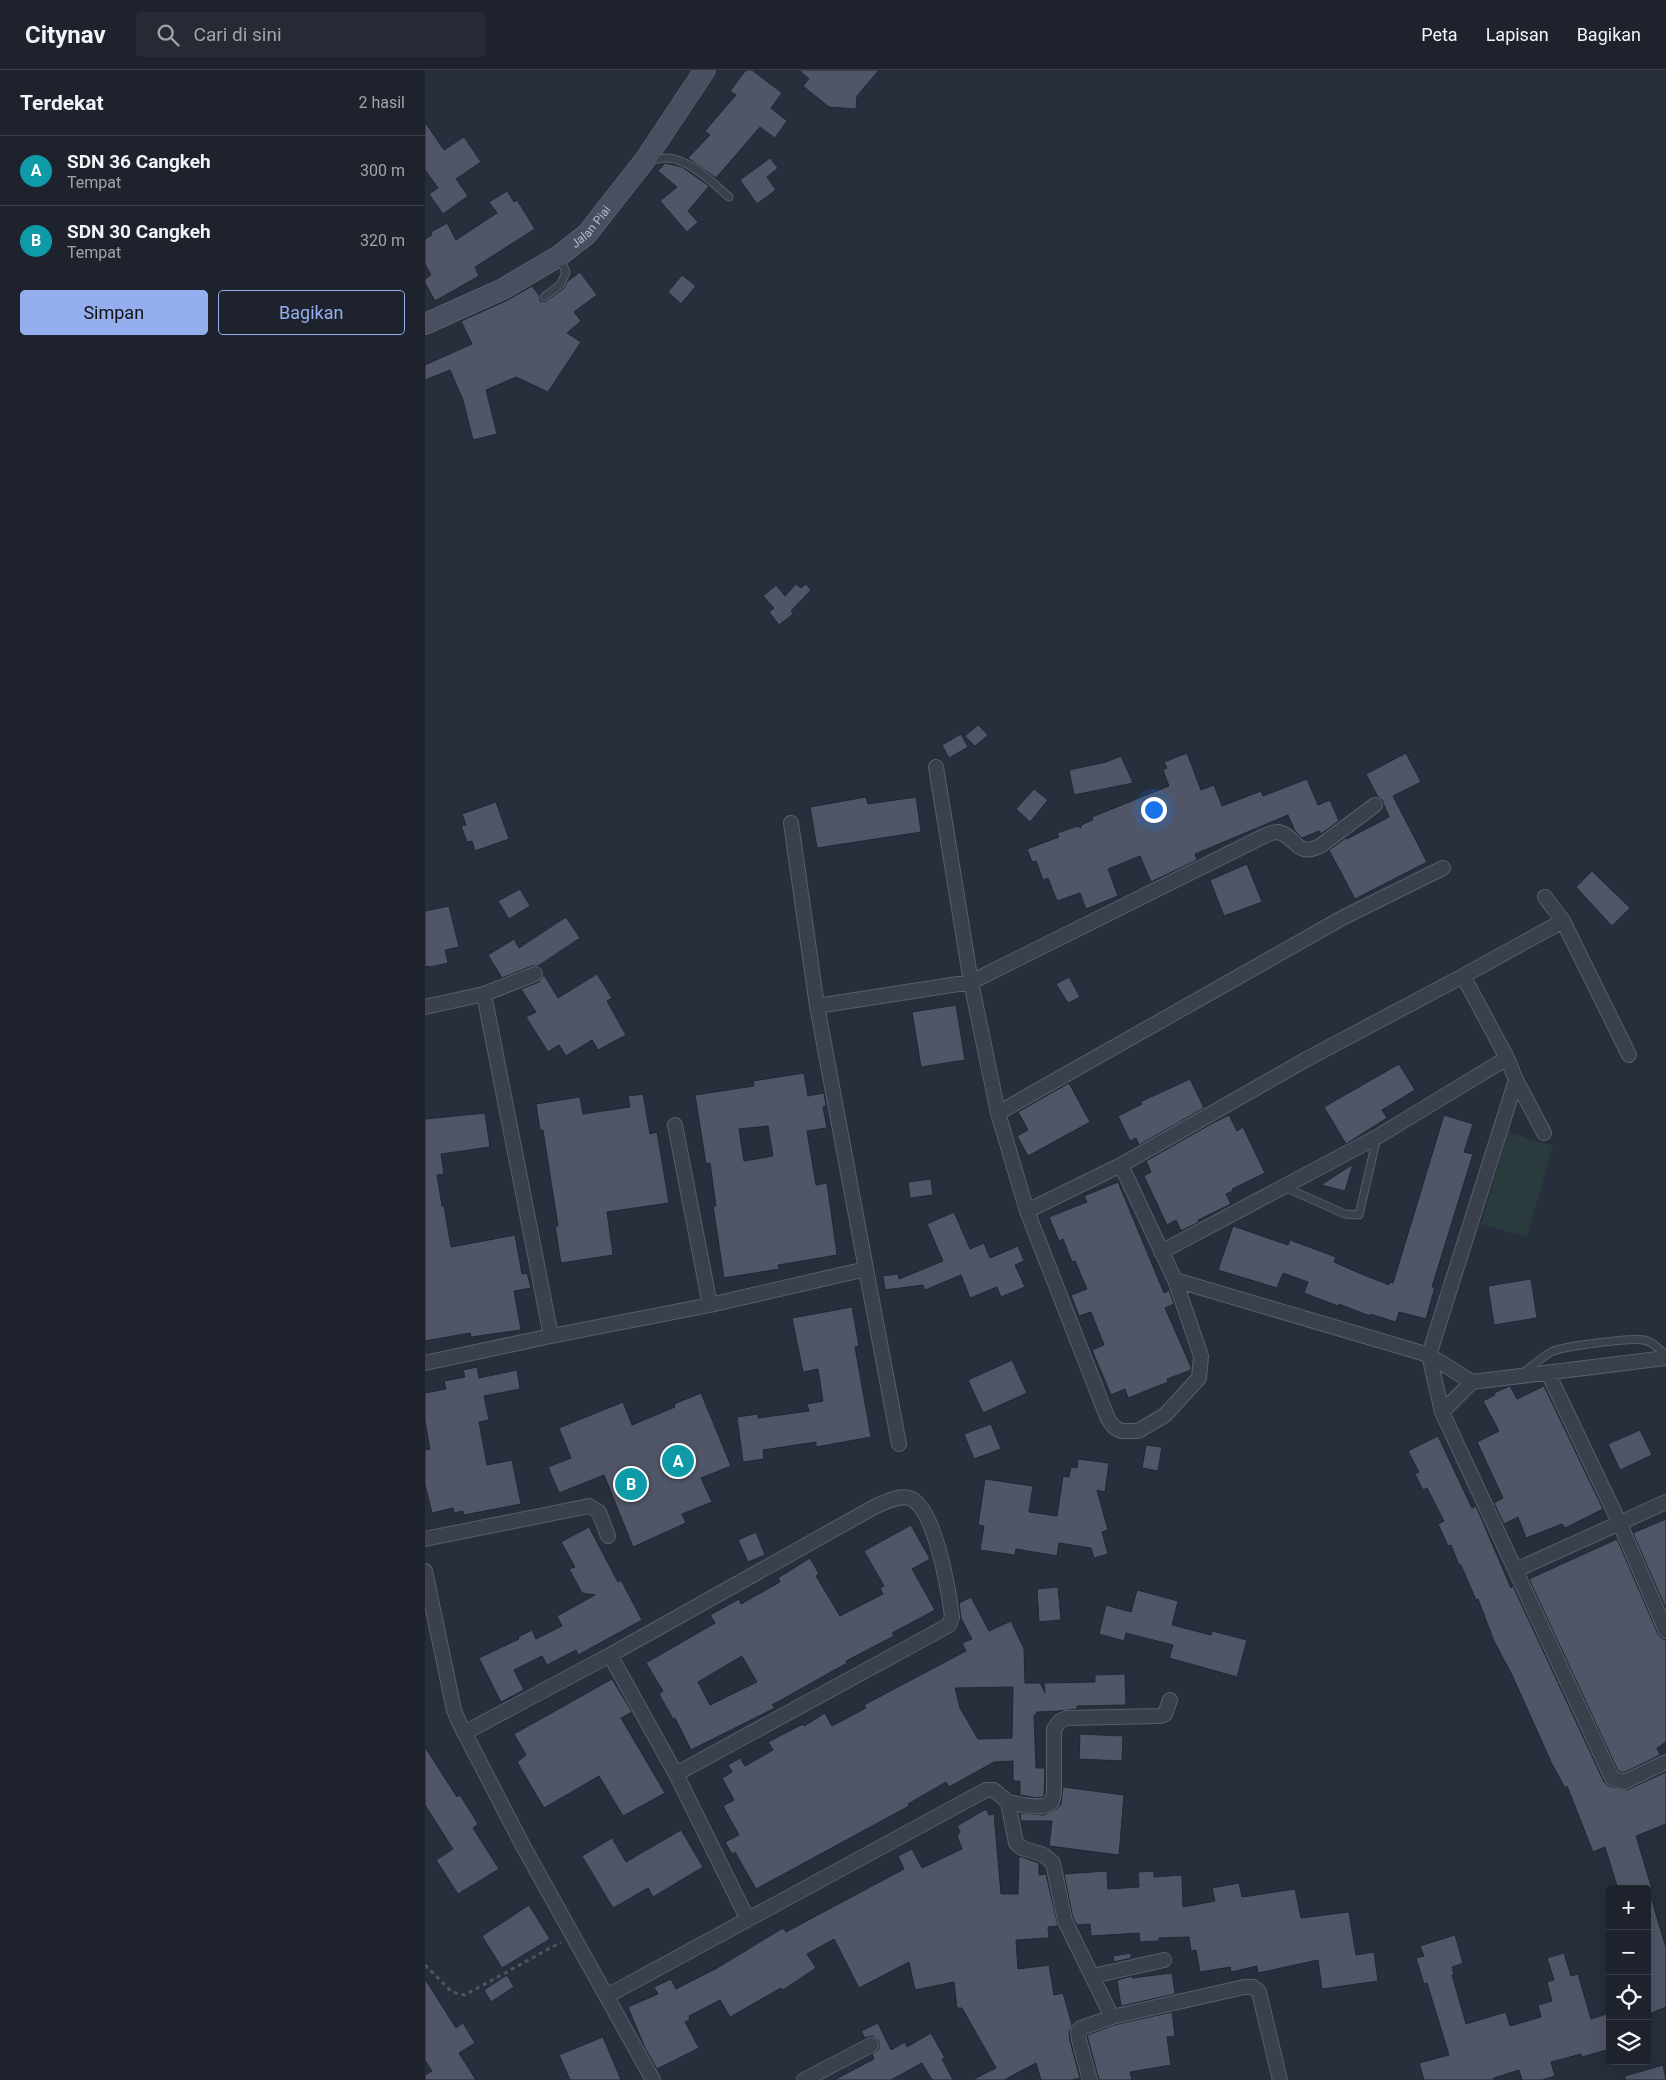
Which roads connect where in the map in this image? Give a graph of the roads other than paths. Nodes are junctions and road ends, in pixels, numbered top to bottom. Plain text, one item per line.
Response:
1 (705, 70) edge
2 (645, 160) junction
3 (729, 197) dead end
4 (559, 256) junction
5 (544, 298) dead end
6 (425, 324) edge
7 (936, 767) dead end
8 (1375, 805) dead end
9 (791, 823) dead end
10 (1443, 868) dead end
11 (1545, 897) dead end
12 (1563, 921) junction
13 (535, 974) dead end
14 (1463, 976) junction
15 (971, 982) junction
16 (484, 994) junction
17 (817, 1006) junction
18 (425, 1007) edge
19 (1629, 1055) dead end
20 (1507, 1058) junction
21 (1516, 1080) junction
22 (998, 1114) junction
23 (675, 1125) dead end
24 (1544, 1133) dead end
25 (1377, 1137) junction
26 (1121, 1165) junction
27 (1284, 1187) junction
28 (1027, 1211) junction
29 (1161, 1252) junction
30 (867, 1269) junction
31 (1175, 1280) junction
32 (711, 1305) junction
33 (551, 1336) junction
34 (1429, 1355) junction
35 (1666, 1356) edge
36 (425, 1363) edge
37 (1548, 1373) junction
38 (1520, 1375) junction
39 (1472, 1382) junction
40 (1442, 1412) junction
41 (899, 1444) dead end
42 (1666, 1502) edge
43 (1619, 1524) junction
44 (608, 1536) dead end
45 (425, 1539) edge
46 (1516, 1570) junction
47 (425, 1571) edge
48 (1666, 1632) edge
49 (610, 1655) junction
50 (1170, 1700) dead end
51 (464, 1733) junction
52 (1666, 1762) edge
53 (676, 1774) junction
54 (1007, 1802) junction
55 (747, 1918) junction
56 (1164, 1960) dead end
57 (1093, 1976) junction
58 (607, 1996) junction
59 (1112, 2017) junction
60 (871, 2045) dead end
61 (653, 2080) edge
62 (804, 2080) edge
63 (1090, 2080) edge
64 (1280, 2080) edge

1 - 2 street, Jalan Piai
2 - 3 lane
2 - 4 street, Jalan Piai
4 - 5 lane
4 - 6 street, Jalan Piai
7 - 15 street
8 - 15 street
9 - 17 street
10 - 22 street
11 - 12 street
12 - 14 street
12 - 19 street
13 - 16 street
14 - 20 street
14 - 26 street
15 - 17 street
15 - 22 street
16 - 18 street
16 - 33 street
17 - 30 street
20 - 21 street
20 - 25 street
21 - 24 street
21 - 34 street
22 - 28 street
23 - 32 street
25 - 27 street
25 - 27 lane
26 - 28 street
26 - 29 street
27 - 29 street
28 - 31 street
29 - 31 street
30 - 32 street
30 - 41 street
31 - 34 street
32 - 33 street
33 - 36 street
34 - 39 street
34 - 40 street
35 - 37 street
35 - 38 lane
37 - 38 street
37 - 43 street
38 - 39 street
39 - 40 street
40 - 46 street
42 - 43 street
43 - 46 street
43 - 48 street
44 - 45 street
46 - 52 street
47 - 51 street
49 - 51 street
49 - 53 street
49 - 53 street
50 - 54 street
51 - 58 street
53 - 55 street
54 - 55 street
54 - 57 street
55 - 58 street
56 - 57 street
57 - 59 street
58 - 61 street
59 - 63 street
59 - 64 street
60 - 62 street

